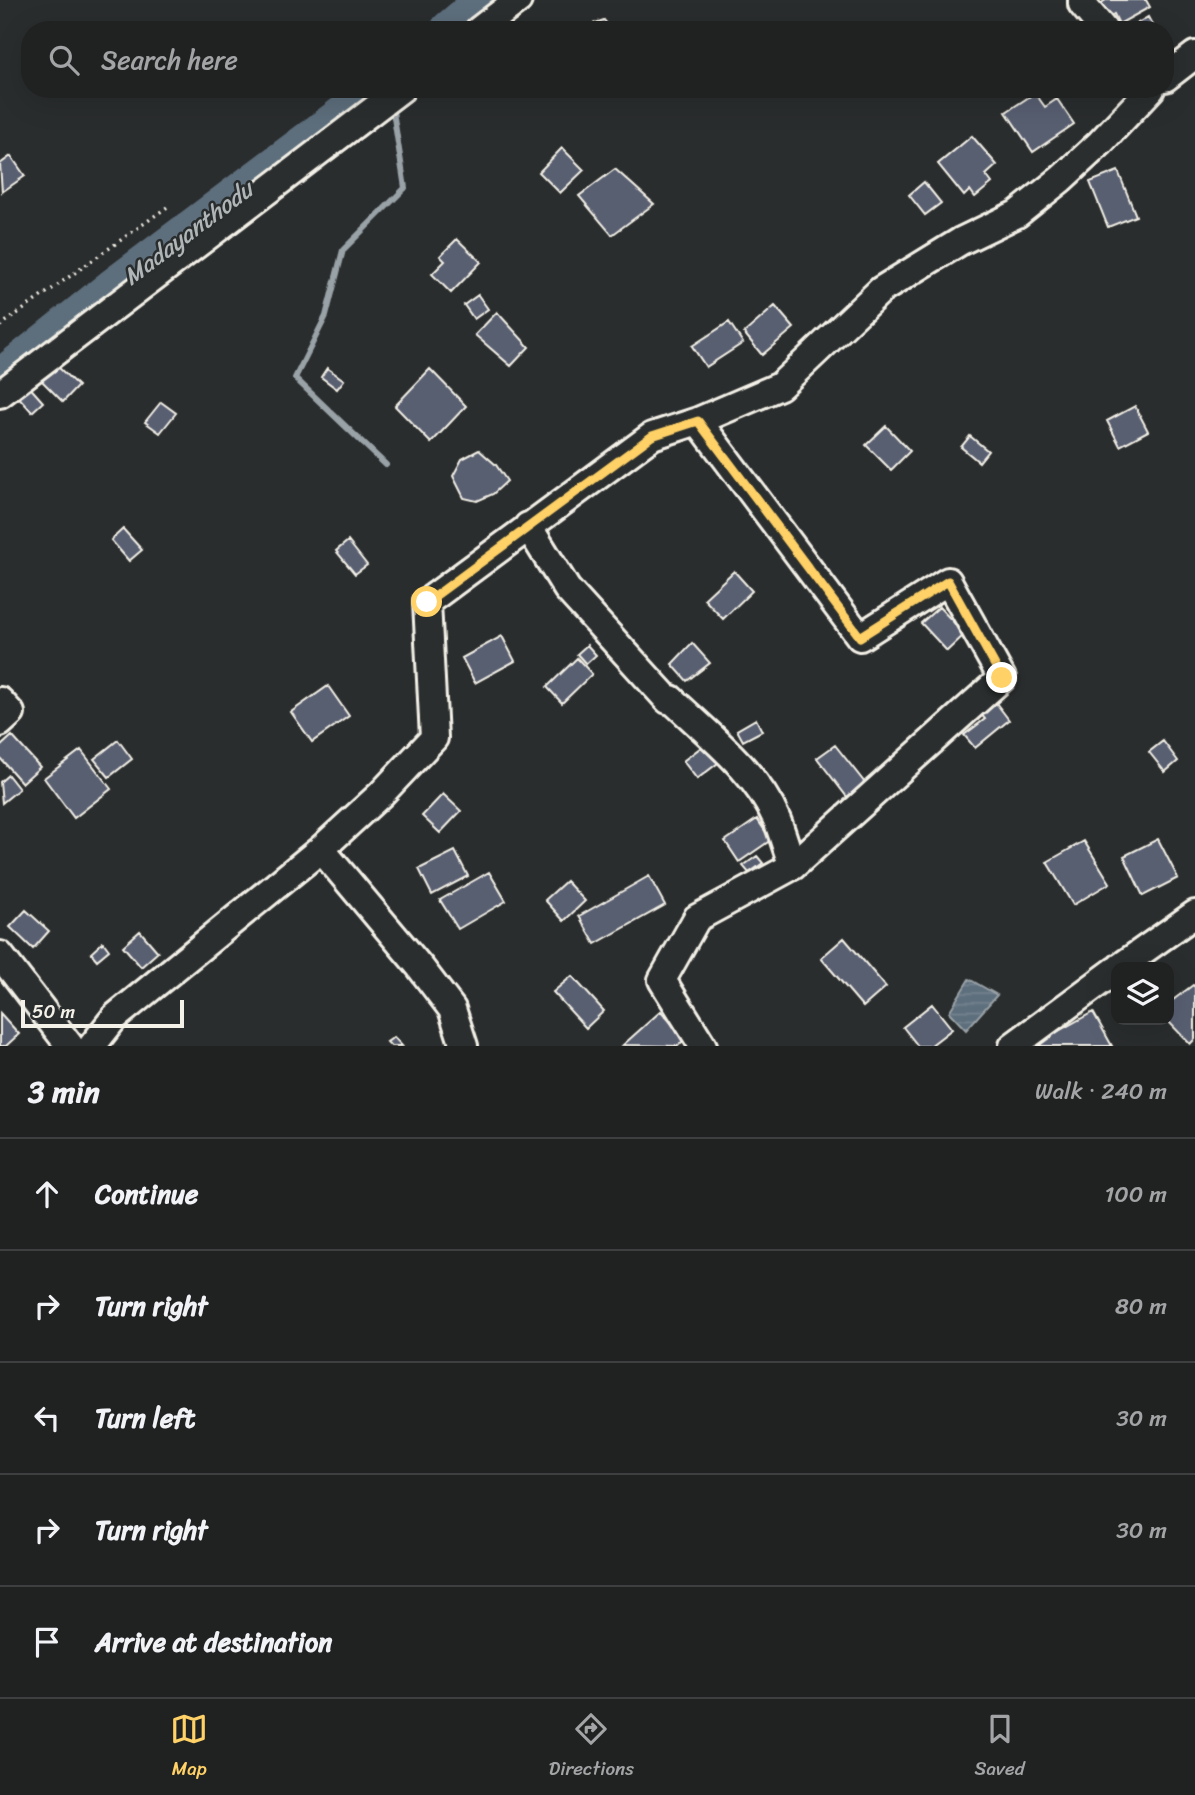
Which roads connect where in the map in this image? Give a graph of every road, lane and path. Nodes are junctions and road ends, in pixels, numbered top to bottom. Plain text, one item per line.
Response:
1 (518, 0) edge
2 (1082, 0) edge
3 (491, 21) edge
4 (1096, 21) edge
5 (1195, 55) edge
6 (1174, 71) edge
7 (389, 98) edge
8 (1142, 98) edge
9 (170, 205) dead end
10 (0, 326) edge
11 (0, 394) edge
12 (698, 421) junction
13 (528, 526) junction
14 (0, 701) edge
15 (0, 723) edge
16 (321, 849) junction
17 (793, 866) junction
18 (1195, 914) edge
19 (0, 955) edge
20 (1127, 962) edge
21 (1111, 973) edge
22 (70, 1046) edge
23 (92, 1046) edge
24 (464, 1046) edge
25 (704, 1046) edge
26 (1013, 1046) edge

1 - 3 street
2 - 4 street
5 - 6 street
7 - 11 street
8 - 12 street
9 - 10 path
12 - 13 street
12 - 17 street
13 - 16 street
13 - 17 street
14 - 15 street
16 - 23 street
16 - 24 street
17 - 25 street
18 - 20 street
19 - 22 street
21 - 26 street

